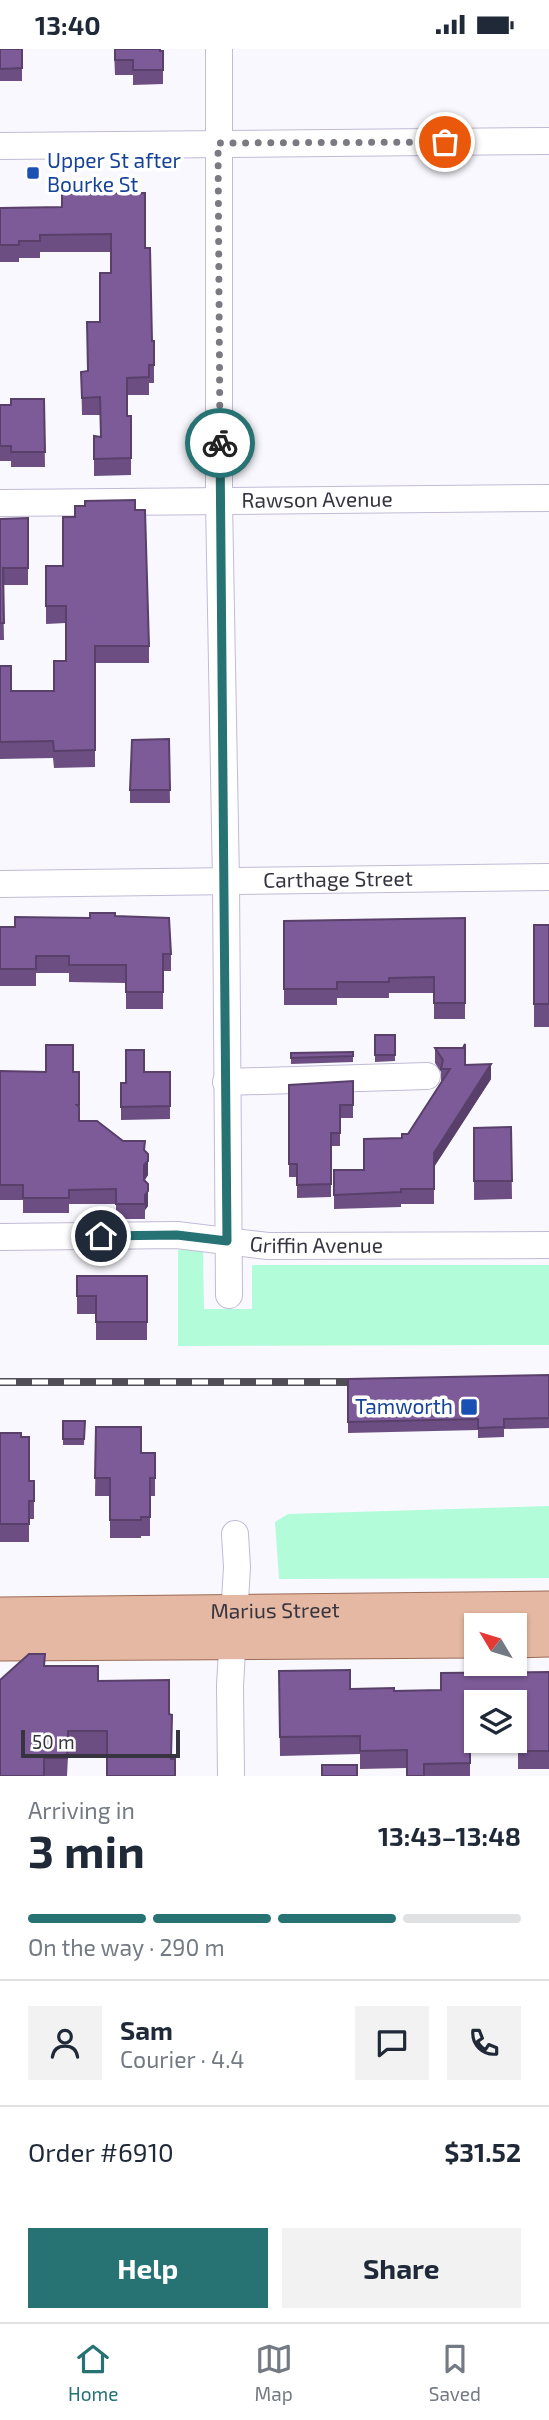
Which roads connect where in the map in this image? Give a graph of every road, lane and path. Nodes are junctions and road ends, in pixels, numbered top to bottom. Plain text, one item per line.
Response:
1 (219, 49) edge
2 (549, 141) edge
3 (218, 143) junction
4 (0, 146) edge
5 (549, 498) edge
6 (219, 502) junction
7 (0, 503) edge
8 (549, 877) edge
9 (226, 882) junction
10 (0, 884) edge
11 (427, 1076) dead end
12 (226, 1082) junction
13 (0, 1237) edge
14 (227, 1241) junction
15 (549, 1245) edge
16 (229, 1295) dead end
17 (235, 1534) dead end
18 (549, 1608) edge
19 (0, 1614) edge
20 (233, 1628) junction
21 (464, 1640) edge
22 (549, 1640) edge
23 (527, 1641) edge
24 (0, 1644) edge
25 (231, 1776) edge

1 - 3 street
2 - 3 street
3 - 4 street
3 - 6 street
5 - 6 street, Rawson Avenue
6 - 7 street, Rawson Avenue
6 - 9 street
8 - 9 street, Carthage Street
9 - 10 street, Carthage Street
9 - 12 street
11 - 12 street
12 - 14 street
13 - 14 street, Griffin Avenue
14 - 15 street, Griffin Avenue
14 - 16 street
17 - 20 street
18 - 20 main road, Marius Street
19 - 20 main road, Marius Street
20 - 21 main road, Marius Street
20 - 24 main road, Marius Street
20 - 25 street
22 - 23 main road

